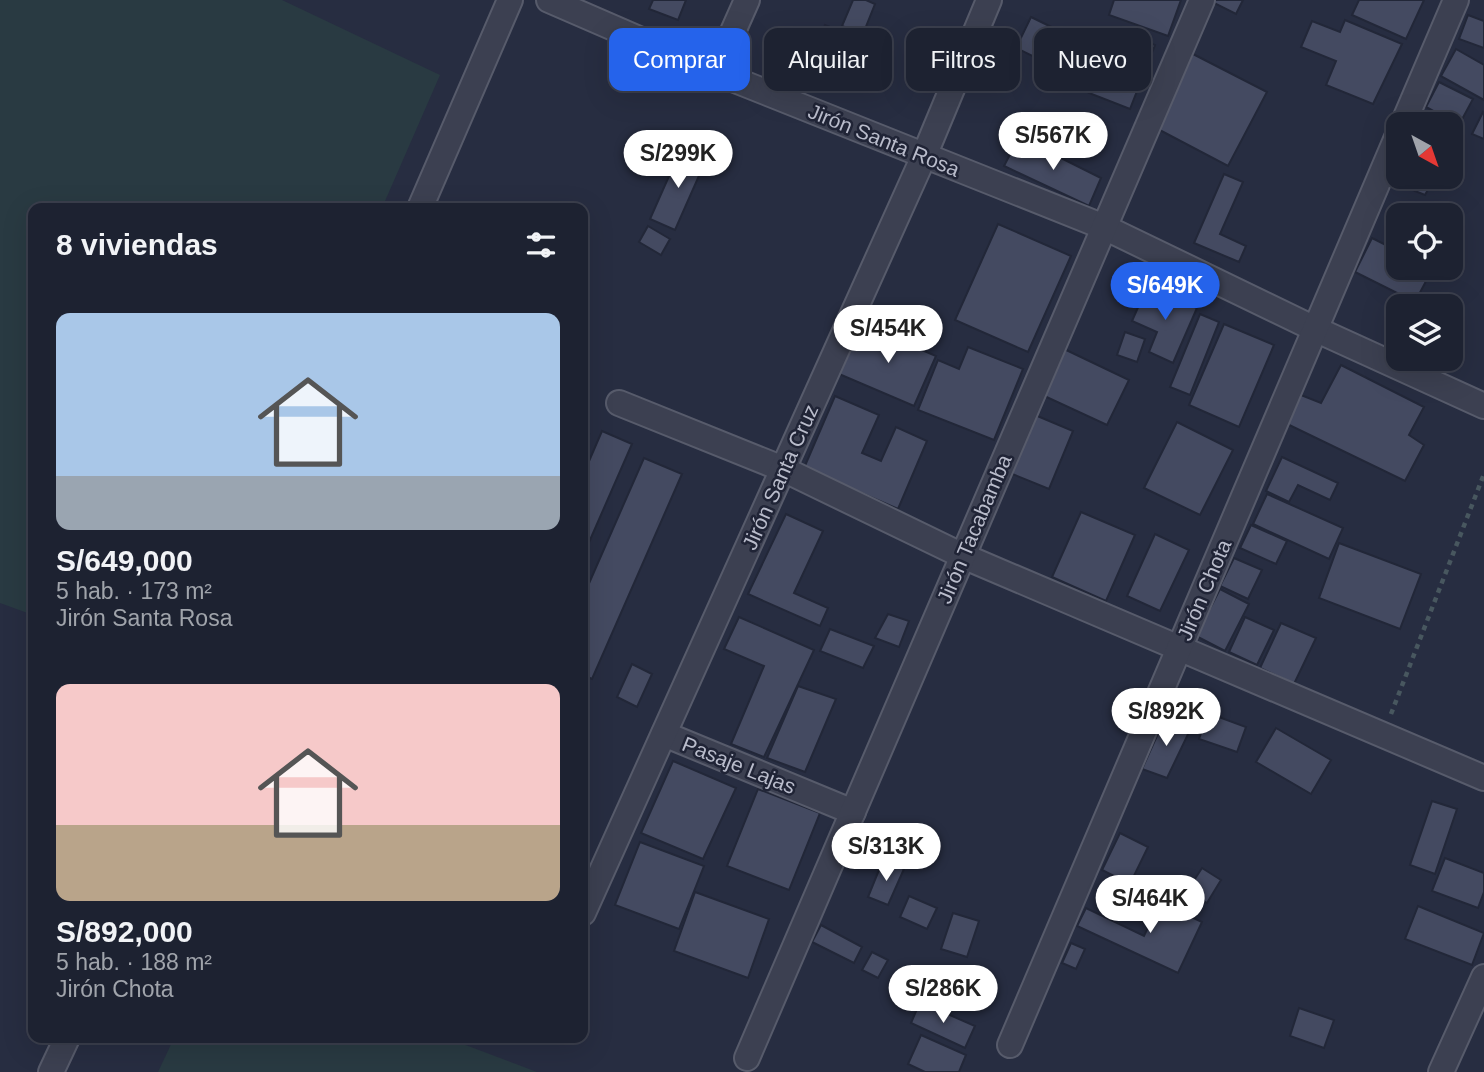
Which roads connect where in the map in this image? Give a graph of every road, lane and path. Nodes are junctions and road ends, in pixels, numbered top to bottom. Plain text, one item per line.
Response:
1 (510, 0) edge
2 (549, 0) edge
3 (747, 0) edge
4 (989, 0) edge
5 (1202, 0) edge
6 (1456, 0) edge
7 (614, 28) edge
8 (735, 28) edge
9 (750, 86) edge
10 (1408, 112) edge
11 (924, 156) junction
12 (1386, 163) edge
13 (423, 203) edge
14 (1104, 227) junction
15 (1315, 329) junction
16 (619, 403) dead end
17 (1484, 406) edge
18 (783, 469) junction
19 (1484, 474) edge
20 (962, 556) junction
21 (1179, 649) junction
22 (664, 734) junction
23 (1383, 735) junction
24 (1484, 778) edge
25 (852, 812) junction
26 (588, 902) edge
27 (1484, 977) edge
28 (65, 1043) edge
29 (1010, 1045) dead end
30 (747, 1058) dead end
31 (51, 1072) edge
32 (1441, 1072) edge

1 - 13 street
2 - 7 street, Jirón Santa Rosa
3 - 8 street
4 - 11 street, Jirón Santa Cruz
5 - 14 street, Jirón Tacabamba
6 - 10 street
9 - 11 street, Jirón Santa Rosa
11 - 14 street, Jirón Santa Rosa
11 - 18 street, Jirón Santa Cruz
12 - 15 street, Jirón Chota
14 - 15 street, Jirón Santa Rosa
14 - 20 street, Jirón Tacabamba
15 - 17 street, Jirón Santa Rosa
15 - 21 street, Jirón Chota
16 - 18 street
18 - 20 street
18 - 22 street, Jirón Santa Cruz
19 - 23 path
20 - 21 street
20 - 25 street, Jirón Tacabamba
21 - 23 street
21 - 29 street, Jirón Chota
22 - 25 street, Pasaje Lajas
22 - 26 street, Jirón Santa Cruz
23 - 24 street
25 - 30 street, Jirón Tacabamba
27 - 32 street
28 - 31 street

